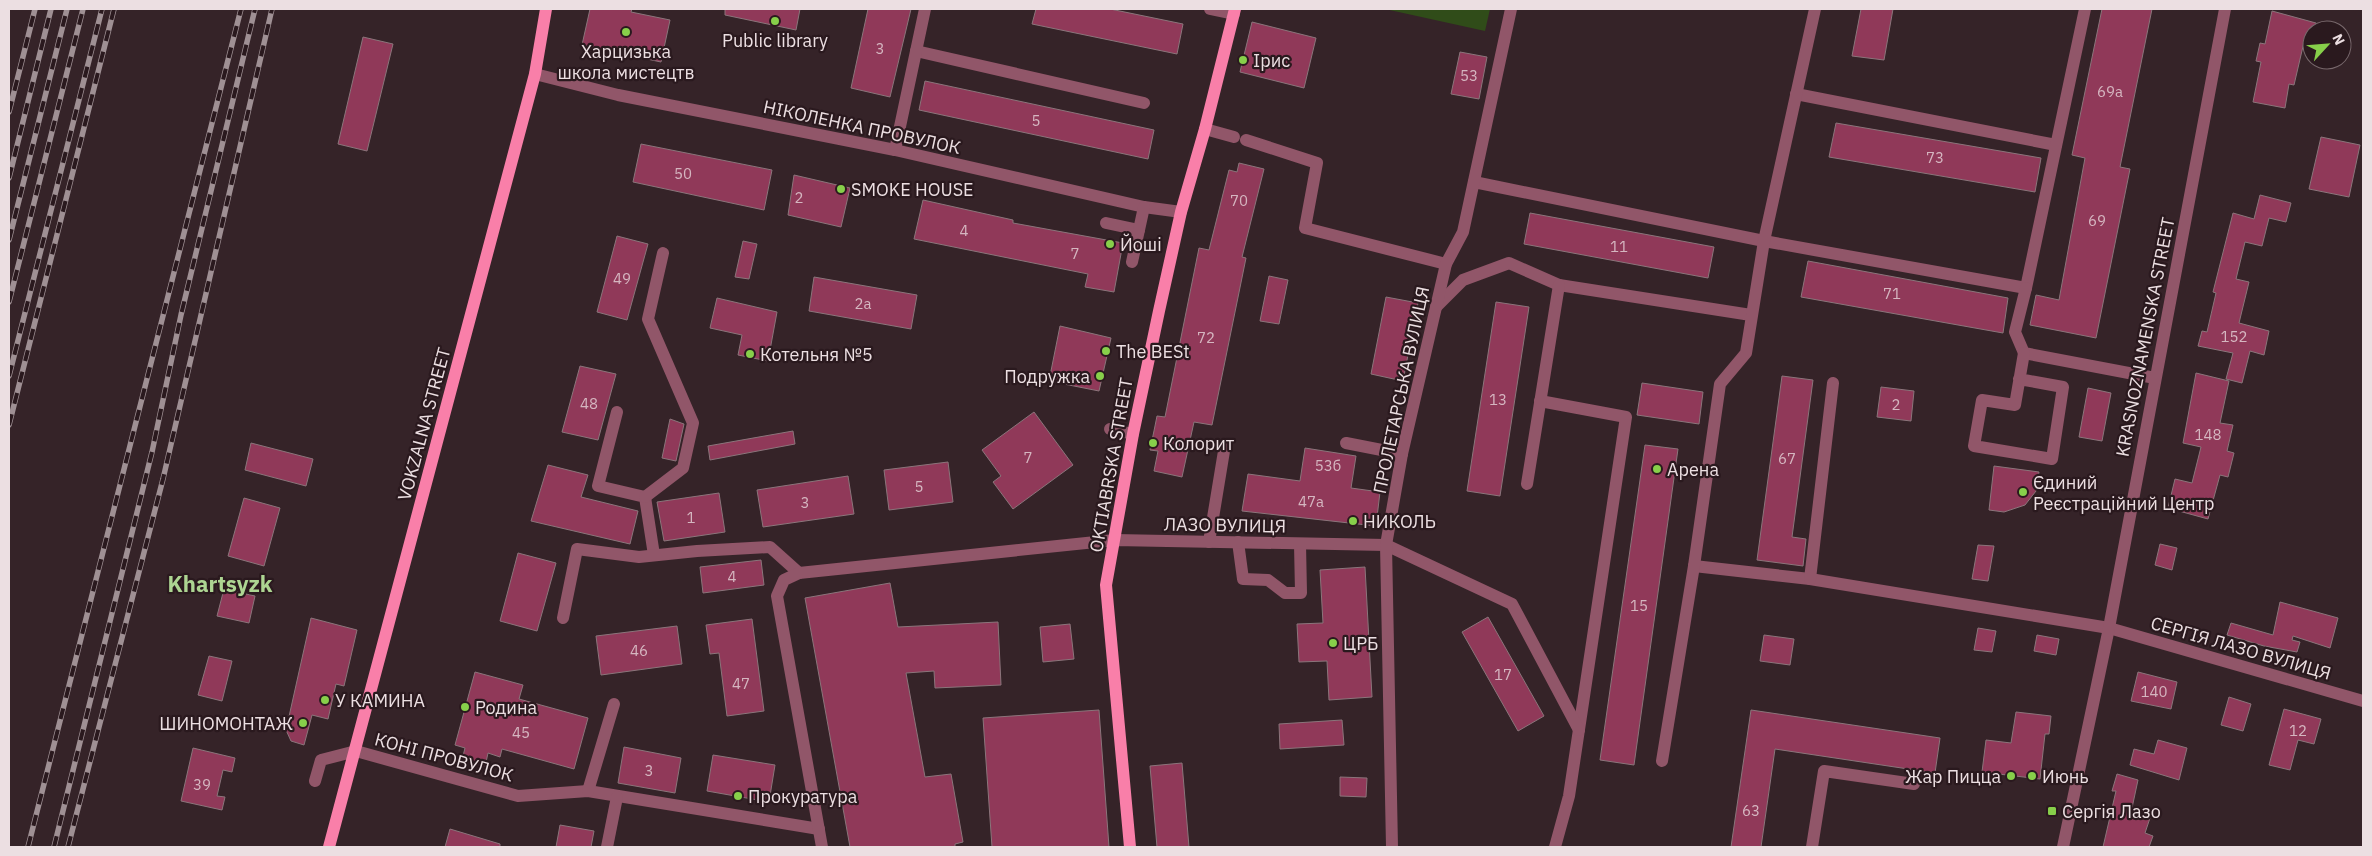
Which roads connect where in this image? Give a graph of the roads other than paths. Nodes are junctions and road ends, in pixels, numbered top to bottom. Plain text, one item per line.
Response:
1 (546, 9) edge
2 (926, 9) edge
3 (1210, 9) edge
4 (1511, 9) edge
5 (1815, 9) edge
6 (2085, 9) edge
7 (2225, 9) edge
8 (1234, 12) edge
9 (916, 51) junction
10 (535, 74) junction
11 (1796, 94) junction
12 (1144, 102) dead end
13 (1205, 129) junction
14 (2056, 145) junction
15 (895, 150) junction
16 (1474, 182) junction
17 (1144, 207) junction
18 (1181, 212) junction
19 (1106, 223) dead end
20 (1139, 230) junction
21 (1764, 241) junction
22 (664, 253) dead end
23 (1132, 262) dead end
24 (1446, 264) junction
25 (1559, 285) junction
26 (2026, 288) junction
27 (1436, 307) junction
28 (1751, 315) junction
29 (2024, 353) junction
30 (2155, 378) junction
31 (2019, 379) junction
32 (1833, 383) dead end
33 (1540, 401) junction
34 (617, 412) dead end
35 (1110, 429) dead end
36 (1133, 434) junction
37 (1346, 443) dead end
38 (1225, 445) dead end
39 (1402, 454) junction
40 (1527, 484) dead end
41 (645, 497) junction
42 (1115, 540) junction
43 (1209, 542) junction
44 (1238, 542) junction
45 (1300, 544) junction
46 (1386, 545) junction
47 (654, 555) junction
48 (1694, 566) junction
49 (799, 573) junction
50 (1810, 579) junction
51 (563, 618) dead end
52 (2109, 628) junction
53 (2363, 702) edge
54 (614, 704) dead end
55 (1579, 730) junction
56 (356, 751) junction
57 (1662, 760) dead end
58 (315, 781) dead end
59 (1914, 784) dead end
60 (588, 791) junction
61 (617, 797) junction
62 (819, 829) junction
63 (329, 847) edge
64 (607, 847) edge
65 (822, 847) edge
66 (1130, 847) edge
67 (1392, 847) edge
68 (1555, 847) edge
69 (1812, 847) edge
70 (2063, 847) edge

1 - 10 main road, VOKZALNA STREET
2 - 9 street
3 - 8 street
4 - 16 street, ПРОЛЕТАРСЬКА ВУЛИЦЯ
5 - 11 street
6 - 14 street
7 - 30 street, KRASNOZNAMENSKA STREET
8 - 13 main road, OKTIABRSKA STREET
9 - 12 street
9 - 15 street
10 - 15 street, НІКОЛЕНКА ПРОВУЛОК
10 - 56 main road, VOKZALNA STREET
11 - 14 street
11 - 21 street
13 - 18 main road, OKTIABRSKA STREET
13 - 24 street
14 - 26 street
15 - 17 street, НІКОЛЕНКА ПРОВУЛОК
16 - 21 street
16 - 24 street, ПРОЛЕТАРСЬКА ВУЛИЦЯ
17 - 18 street, НІКОЛЕНКА ПРОВУЛОК
17 - 20 street
18 - 36 main road, OKTIABRSKA STREET
19 - 20 street
20 - 23 street
21 - 26 street
21 - 28 street
22 - 41 street
24 - 27 street, ПРОЛЕТАРСЬКА ВУЛИЦЯ
25 - 27 street
25 - 28 street
25 - 33 street
26 - 29 street
27 - 39 street, ПРОЛЕТАРСЬКА ВУЛИЦЯ
28 - 48 street
29 - 30 street
29 - 31 street
30 - 52 street, KRASNOZNAMENSKA STREET
31 - 31 street
32 - 50 street
33 - 40 street
33 - 55 street
34 - 41 street
35 - 36 street
36 - 42 main road, OKTIABRSKA STREET
37 - 39 street
38 - 43 street
39 - 46 street, ПРОЛЕТАРСЬКА ВУЛИЦЯ
41 - 47 street
42 - 43 street, ЛАЗО ВУЛИЦЯ
42 - 49 street, ЛАЗО ВУЛИЦЯ
42 - 66 main road, OKTIABRSKA STREET
43 - 44 street, ЛАЗО ВУЛИЦЯ
44 - 45 street, ЛАЗО ВУЛИЦЯ
44 - 45 street
45 - 46 street, ЛАЗО ВУЛИЦЯ
46 - 55 street, ЛАЗО ВУЛИЦЯ
46 - 67 street, ПРОЛЕТАРСЬКА ВУЛИЦЯ
47 - 49 street
47 - 51 street
48 - 50 street, СЕРГІЯ ЛАЗО ВУЛИЦЯ
48 - 57 street
49 - 62 street, ЛАЗО ВУЛИЦЯ
50 - 52 street, СЕРГІЯ ЛАЗО ВУЛИЦЯ
52 - 53 street, СЕРГІЯ ЛАЗО ВУЛИЦЯ
52 - 70 street, KRASNOZNAMENSKA STREET
54 - 60 street
55 - 68 street
56 - 58 street
56 - 60 street, КОНІ ПРОВУЛОК
56 - 63 main road, VOKZALNA STREET
59 - 69 street
60 - 61 street, КОНІ ПРОВУЛОК
61 - 62 street, КОНІ ПРОВУЛОК
61 - 64 street
62 - 65 street

